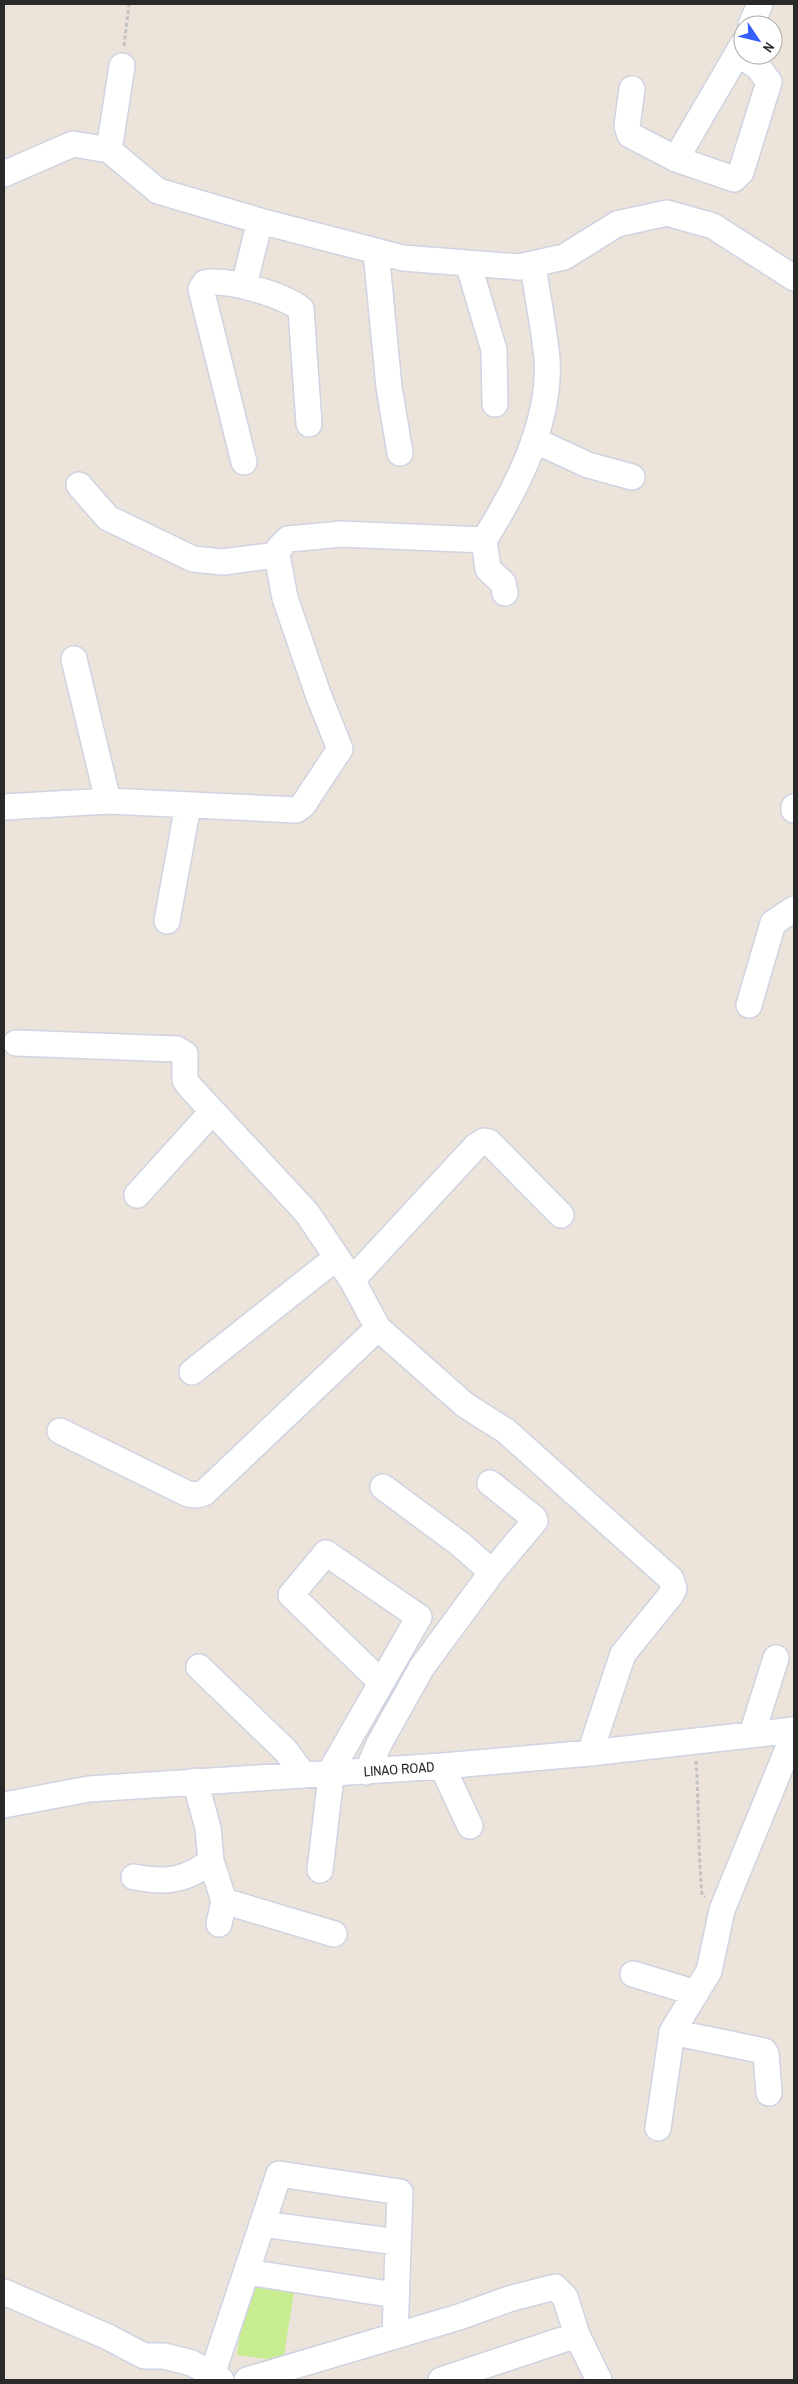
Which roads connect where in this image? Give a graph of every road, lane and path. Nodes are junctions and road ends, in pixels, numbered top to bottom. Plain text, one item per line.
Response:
1 (129, 4) edge
2 (733, 63) edge
3 (757, 65) edge
4 (122, 66) joint
5 (632, 89) dead end
6 (110, 150) junction
7 (676, 159) junction
8 (4, 174) edge
9 (260, 222) junction
10 (376, 251) junction
11 (468, 264) junction
12 (532, 264) junction
13 (794, 278) edge
14 (244, 285) junction
15 (495, 404) dead end
16 (309, 424) dead end
17 (534, 440) junction
18 (400, 453) dead end
19 (244, 462) dead end
20 (632, 477) dead end
21 (79, 485) dead end
22 (484, 540) junction
23 (278, 555) junction
24 (505, 593) dead end
25 (74, 659) dead end
26 (108, 801) junction
27 (188, 805) junction
28 (4, 807) edge
29 (794, 909) edge
30 (167, 921) dead end
31 (749, 1005) dead end
32 (16, 1043) dead end
33 (212, 1112) junction
34 (137, 1195) dead end
35 (561, 1215) dead end
36 (336, 1258) junction
37 (352, 1280) junction
38 (378, 1328) junction
39 (192, 1372) dead end
40 (60, 1432) dead end
41 (490, 1483) dead end
42 (383, 1487) dead end
43 (492, 1572) junction
44 (776, 1658) dead end
45 (199, 1666) dead end
46 (381, 1682) junction
47 (794, 1730) edge
48 (752, 1734) junction
49 (794, 1734) edge
50 (695, 1740) junction
51 (590, 1753) junction
52 (442, 1766) junction
53 (367, 1772) junction
54 (302, 1774) junction
55 (329, 1774) junction
56 (195, 1781) junction
57 (4, 1805) edge
58 (470, 1826) dead end
59 (211, 1861) junction
60 (320, 1870) dead end
61 (134, 1876) dead end
62 (722, 1910) junction
63 (334, 1934) dead end
64 (633, 1974) dead end
65 (696, 1993) junction
66 (672, 2032) junction
67 (769, 2093) dead end
68 (658, 2128) dead end
69 (262, 2224) junction
70 (397, 2242) junction
71 (247, 2272) junction
72 (4, 2292) edge
73 (395, 2294) junction
74 (395, 2335) junction
75 (577, 2335) junction
76 (295, 2374) edge
77 (217, 2378) edge
78 (247, 2380) edge
79 (441, 2380) edge
80 (599, 2380) edge

1 - 4 path
2 - 7 street
3 - 7 street
4 - 6 street
5 - 7 street
6 - 8 street
6 - 9 street
9 - 10 street
9 - 14 street
10 - 11 street
10 - 18 street
11 - 12 street
11 - 15 street
12 - 13 street
12 - 17 street
14 - 16 street
14 - 19 street
17 - 20 street
17 - 22 street
21 - 23 street
22 - 23 street
22 - 24 street
23 - 27 street
25 - 26 street
26 - 27 street
26 - 28 street
27 - 30 street
29 - 31 street
32 - 33 street
33 - 34 street
33 - 36 street
35 - 37 street
36 - 37 street
36 - 39 street
37 - 38 street
38 - 40 street
38 - 51 street
41 - 43 street
42 - 43 street
43 - 53 street
44 - 48 street
45 - 54 street
46 - 46 street
46 - 55 street
47 - 48 street, LINAO ROAD
48 - 50 street, LINAO ROAD
49 - 62 street
50 - 51 street, LINAO ROAD
50 - 62 path
51 - 52 street, LINAO ROAD
52 - 53 street, LINAO ROAD
52 - 58 street
53 - 55 street, LINAO ROAD
54 - 55 street, LINAO ROAD
54 - 56 street, LINAO ROAD
55 - 60 street
56 - 57 street, LINAO ROAD
56 - 59 street
59 - 61 street
59 - 63 street
62 - 65 street
64 - 65 street
65 - 66 street
66 - 67 street
66 - 68 street
69 - 70 street
69 - 70 street
69 - 71 street
70 - 73 street
71 - 73 street
71 - 77 street
72 - 77 street
73 - 74 street
74 - 75 street
74 - 76 street
75 - 79 street
75 - 80 street
76 - 78 street

